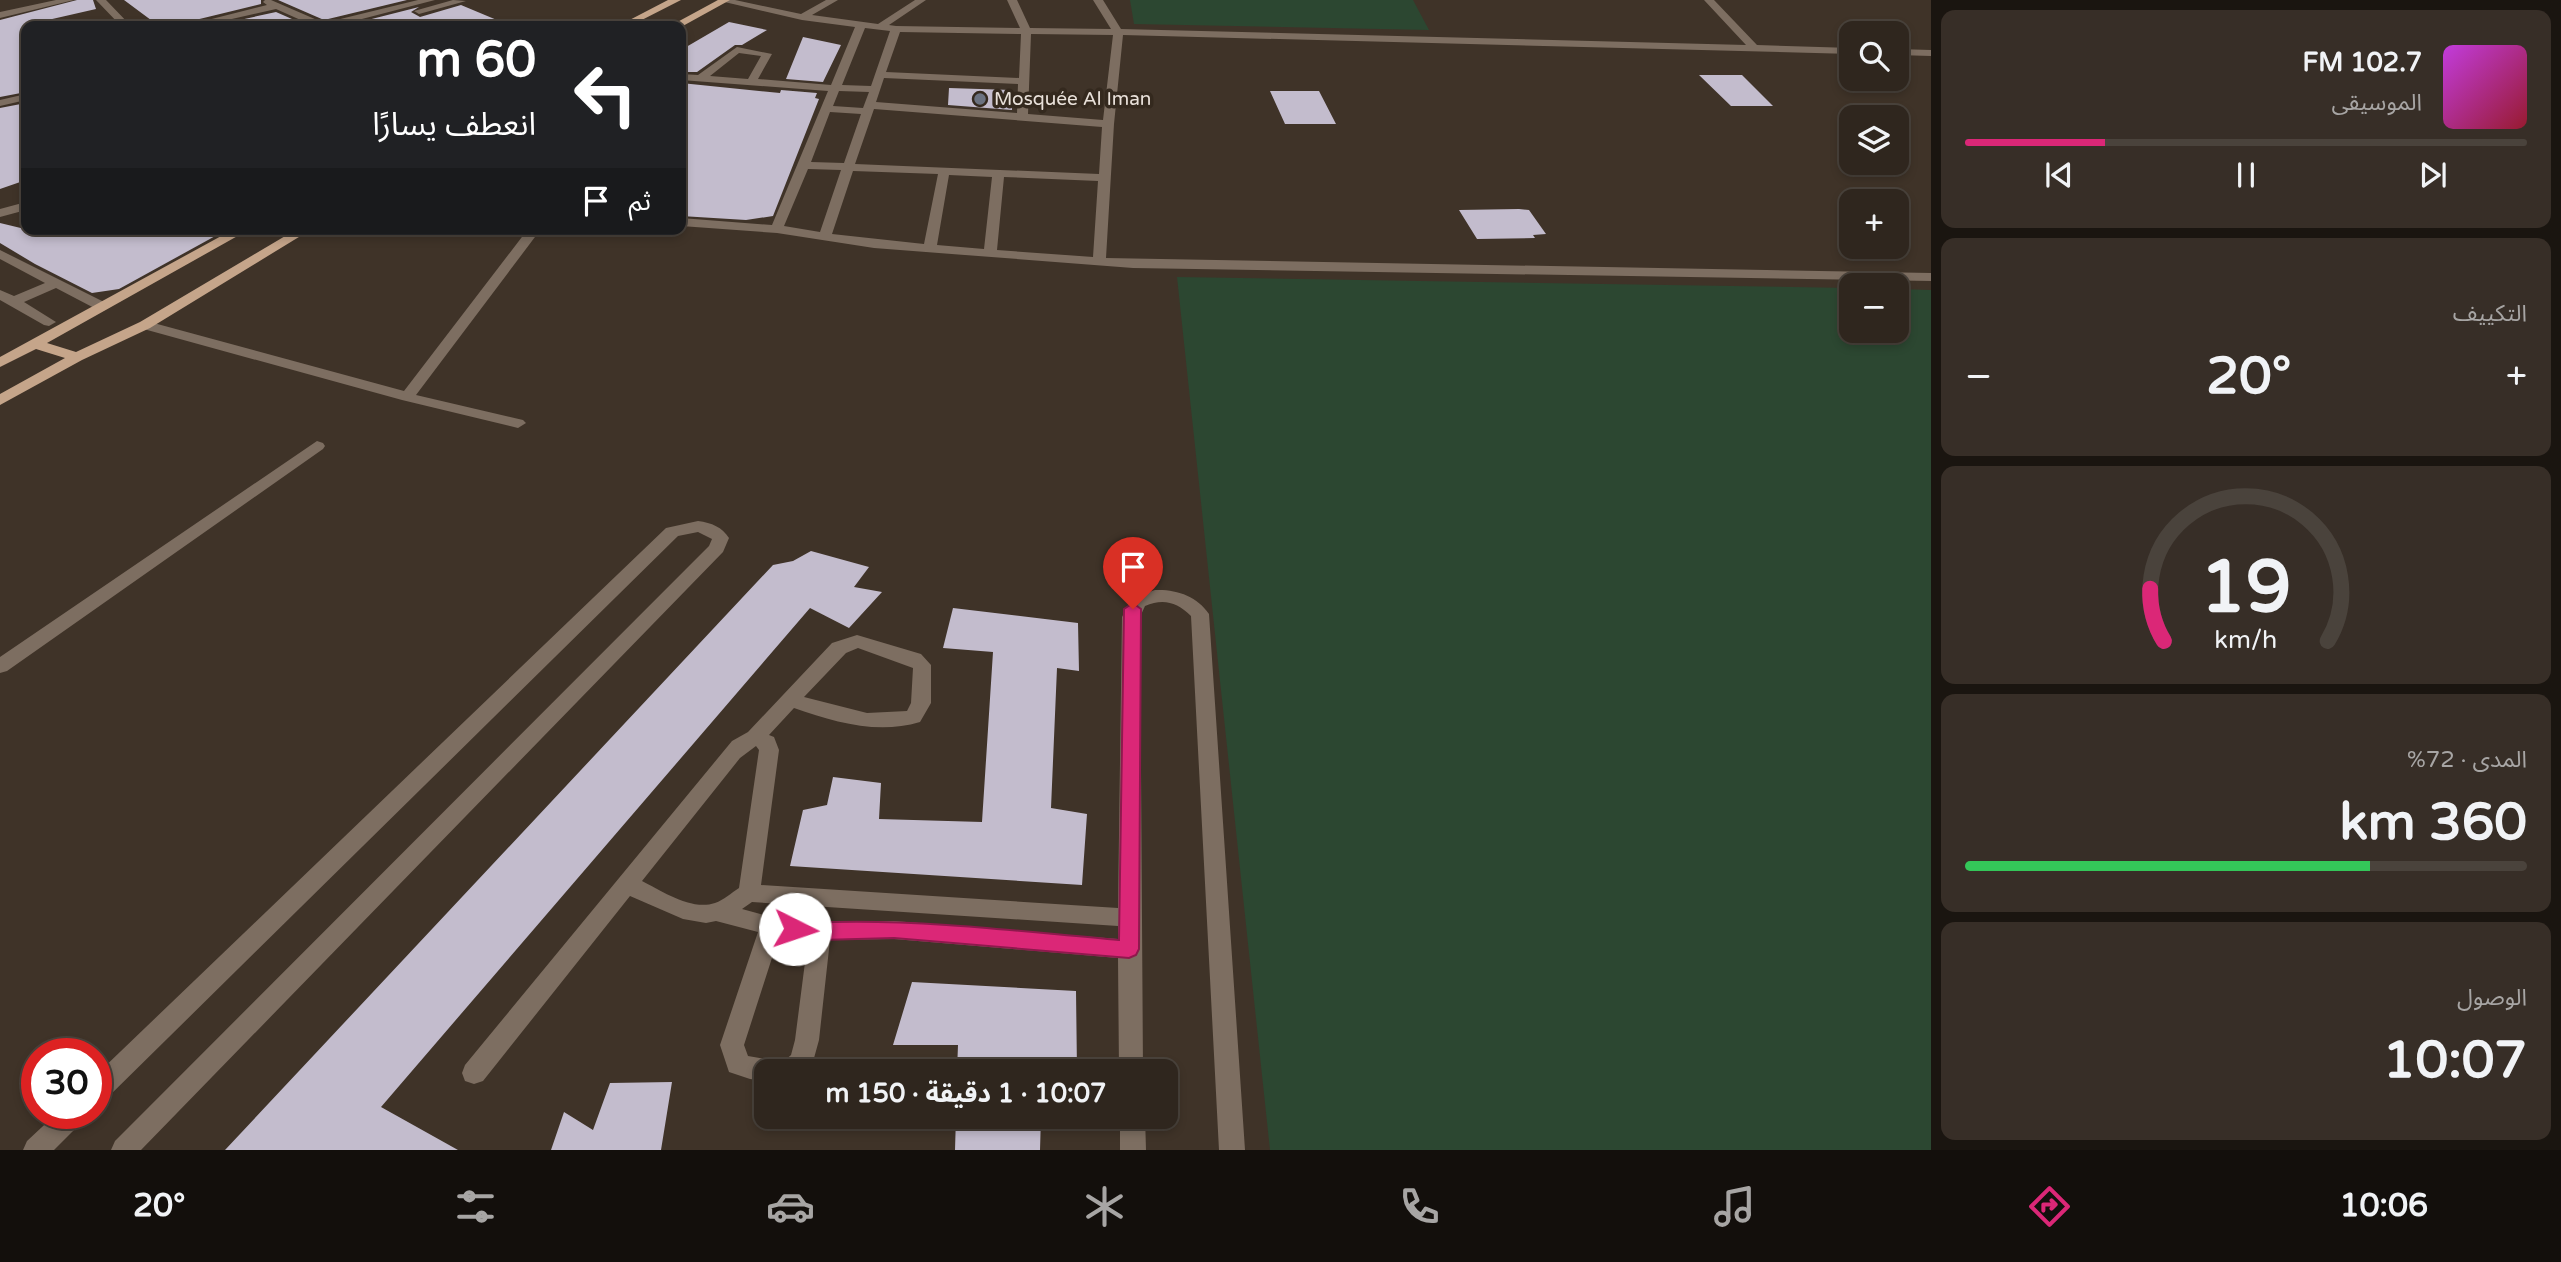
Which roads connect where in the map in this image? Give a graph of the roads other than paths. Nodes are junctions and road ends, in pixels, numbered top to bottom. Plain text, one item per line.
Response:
1 (69, 0) edge
2 (100, 0) edge
3 (262, 0) edge
4 (389, 0) edge
5 (430, 0) edge
6 (676, 0) edge
7 (724, 0) edge
8 (833, 0) edge
9 (920, 0) edge
10 (1012, 0) edge
11 (1098, 0) edge
12 (1709, 0) edge
13 (461, 1) edge
14 (276, 6) junction
15 (404, 6) junction
16 (415, 12) junction
17 (0, 15) edge
18 (802, 17) junction
19 (121, 21) edge
20 (211, 21) edge
21 (311, 21) edge
22 (343, 21) edge
23 (379, 21) edge
24 (633, 21) edge
25 (684, 21) edge
26 (860, 27) junction
27 (878, 28) junction
28 (896, 29) junction
29 (1026, 31) junction
30 (1118, 32) junction
31 (1755, 49) junction
32 (1839, 51) edge
33 (1909, 52) edge
34 (1931, 53) edge
35 (880, 75) junction
36 (686, 77) edge
37 (701, 78) junction
38 (752, 81) junction
39 (1023, 81) junction
40 (833, 88) junction
41 (874, 89) junction
42 (21, 98) edge
43 (0, 103) edge
44 (868, 108) junction
45 (21, 109) edge
46 (827, 109) junction
47 (0, 114) edge
48 (1022, 116) junction
49 (1108, 124) junction
50 (803, 166) junction
51 (850, 168) junction
52 (944, 172) junction
53 (998, 174) junction
54 (1105, 178) junction
55 (21, 207) edge
56 (0, 213) edge
57 (686, 222) edge
58 (778, 229) junction
59 (233, 235) edge
60 (296, 235) edge
61 (530, 235) edge
62 (824, 238) junction
63 (930, 248) junction
64 (990, 253) junction
65 (0, 254) edge
66 (1100, 262) junction
67 (1931, 277) edge
68 (56, 283) junction
69 (6, 298) edge
70 (103, 307) junction
71 (49, 322) dead end
72 (145, 326) junction
73 (36, 344) junction
74 (77, 357) junction
75 (2, 359) edge
76 (407, 397) junction
77 (0, 400) edge
78 (518, 423) dead end
79 (317, 446) dead end
80 (0, 666) edge
81 (790, 700) junction
82 (755, 737) junction
83 (628, 884) junction
84 (749, 893) junction
85 (716, 912) junction
86 (1130, 918) junction
87 (771, 926) junction
88 (820, 931) junction
89 (1129, 949) junction
90 (802, 1059) edge
91 (1132, 1059) edge
92 (754, 1069) edge
93 (474, 1073) dead end
94 (112, 1075) edge
95 (58, 1129) edge
96 (1132, 1129) edge
97 (36, 1150) edge
98 (124, 1150) edge
99 (1133, 1150) edge
100 (1232, 1150) edge

1 - 17 street
2 - 19 street
3 - 14 street
4 - 15 street
5 - 15 street
6 - 24 main road
7 - 18 street
7 - 25 main road
8 - 18 street
9 - 27 street
10 - 29 street
11 - 30 street
12 - 31 street
13 - 16 street
14 - 20 street
14 - 21 street
15 - 16 street
15 - 22 street
16 - 23 street
18 - 26 street
26 - 27 street
26 - 40 street
27 - 28 street
28 - 29 street
28 - 35 street
29 - 30 street
29 - 39 street
30 - 31 street
30 - 49 street
31 - 32 street
33 - 34 street
35 - 39 street
35 - 41 street
36 - 37 street
37 - 38 street
37 - 38 street
38 - 40 street
39 - 48 street
40 - 41 street
40 - 46 street
41 - 44 street
42 - 43 street
44 - 46 street
44 - 48 street
44 - 51 street
45 - 47 street
46 - 50 street
48 - 49 street
49 - 54 street
50 - 51 street
50 - 58 street
51 - 52 street
51 - 62 street
52 - 53 street
52 - 63 street
53 - 54 street
53 - 64 street
54 - 66 street
55 - 56 street
57 - 58 street
58 - 62 street
59 - 70 main road
60 - 72 main road
61 - 76 street
62 - 63 street
63 - 64 street
64 - 66 street
65 - 68 street
66 - 67 street
68 - 69 street
68 - 70 street
69 - 71 street
70 - 73 main road
72 - 74 main road
72 - 76 street
73 - 74 main road
73 - 75 main road
74 - 77 main road
76 - 78 street
79 - 80 street
81 - 81 street
81 - 82 street
82 - 83 street
82 - 84 street
83 - 85 street
83 - 93 street
84 - 85 street
84 - 86 street
85 - 87 street
86 - 89 street
86 - 100 street
87 - 88 street
87 - 92 street
88 - 89 street
88 - 90 street
89 - 91 street
94 - 98 street
95 - 97 street
96 - 99 street

